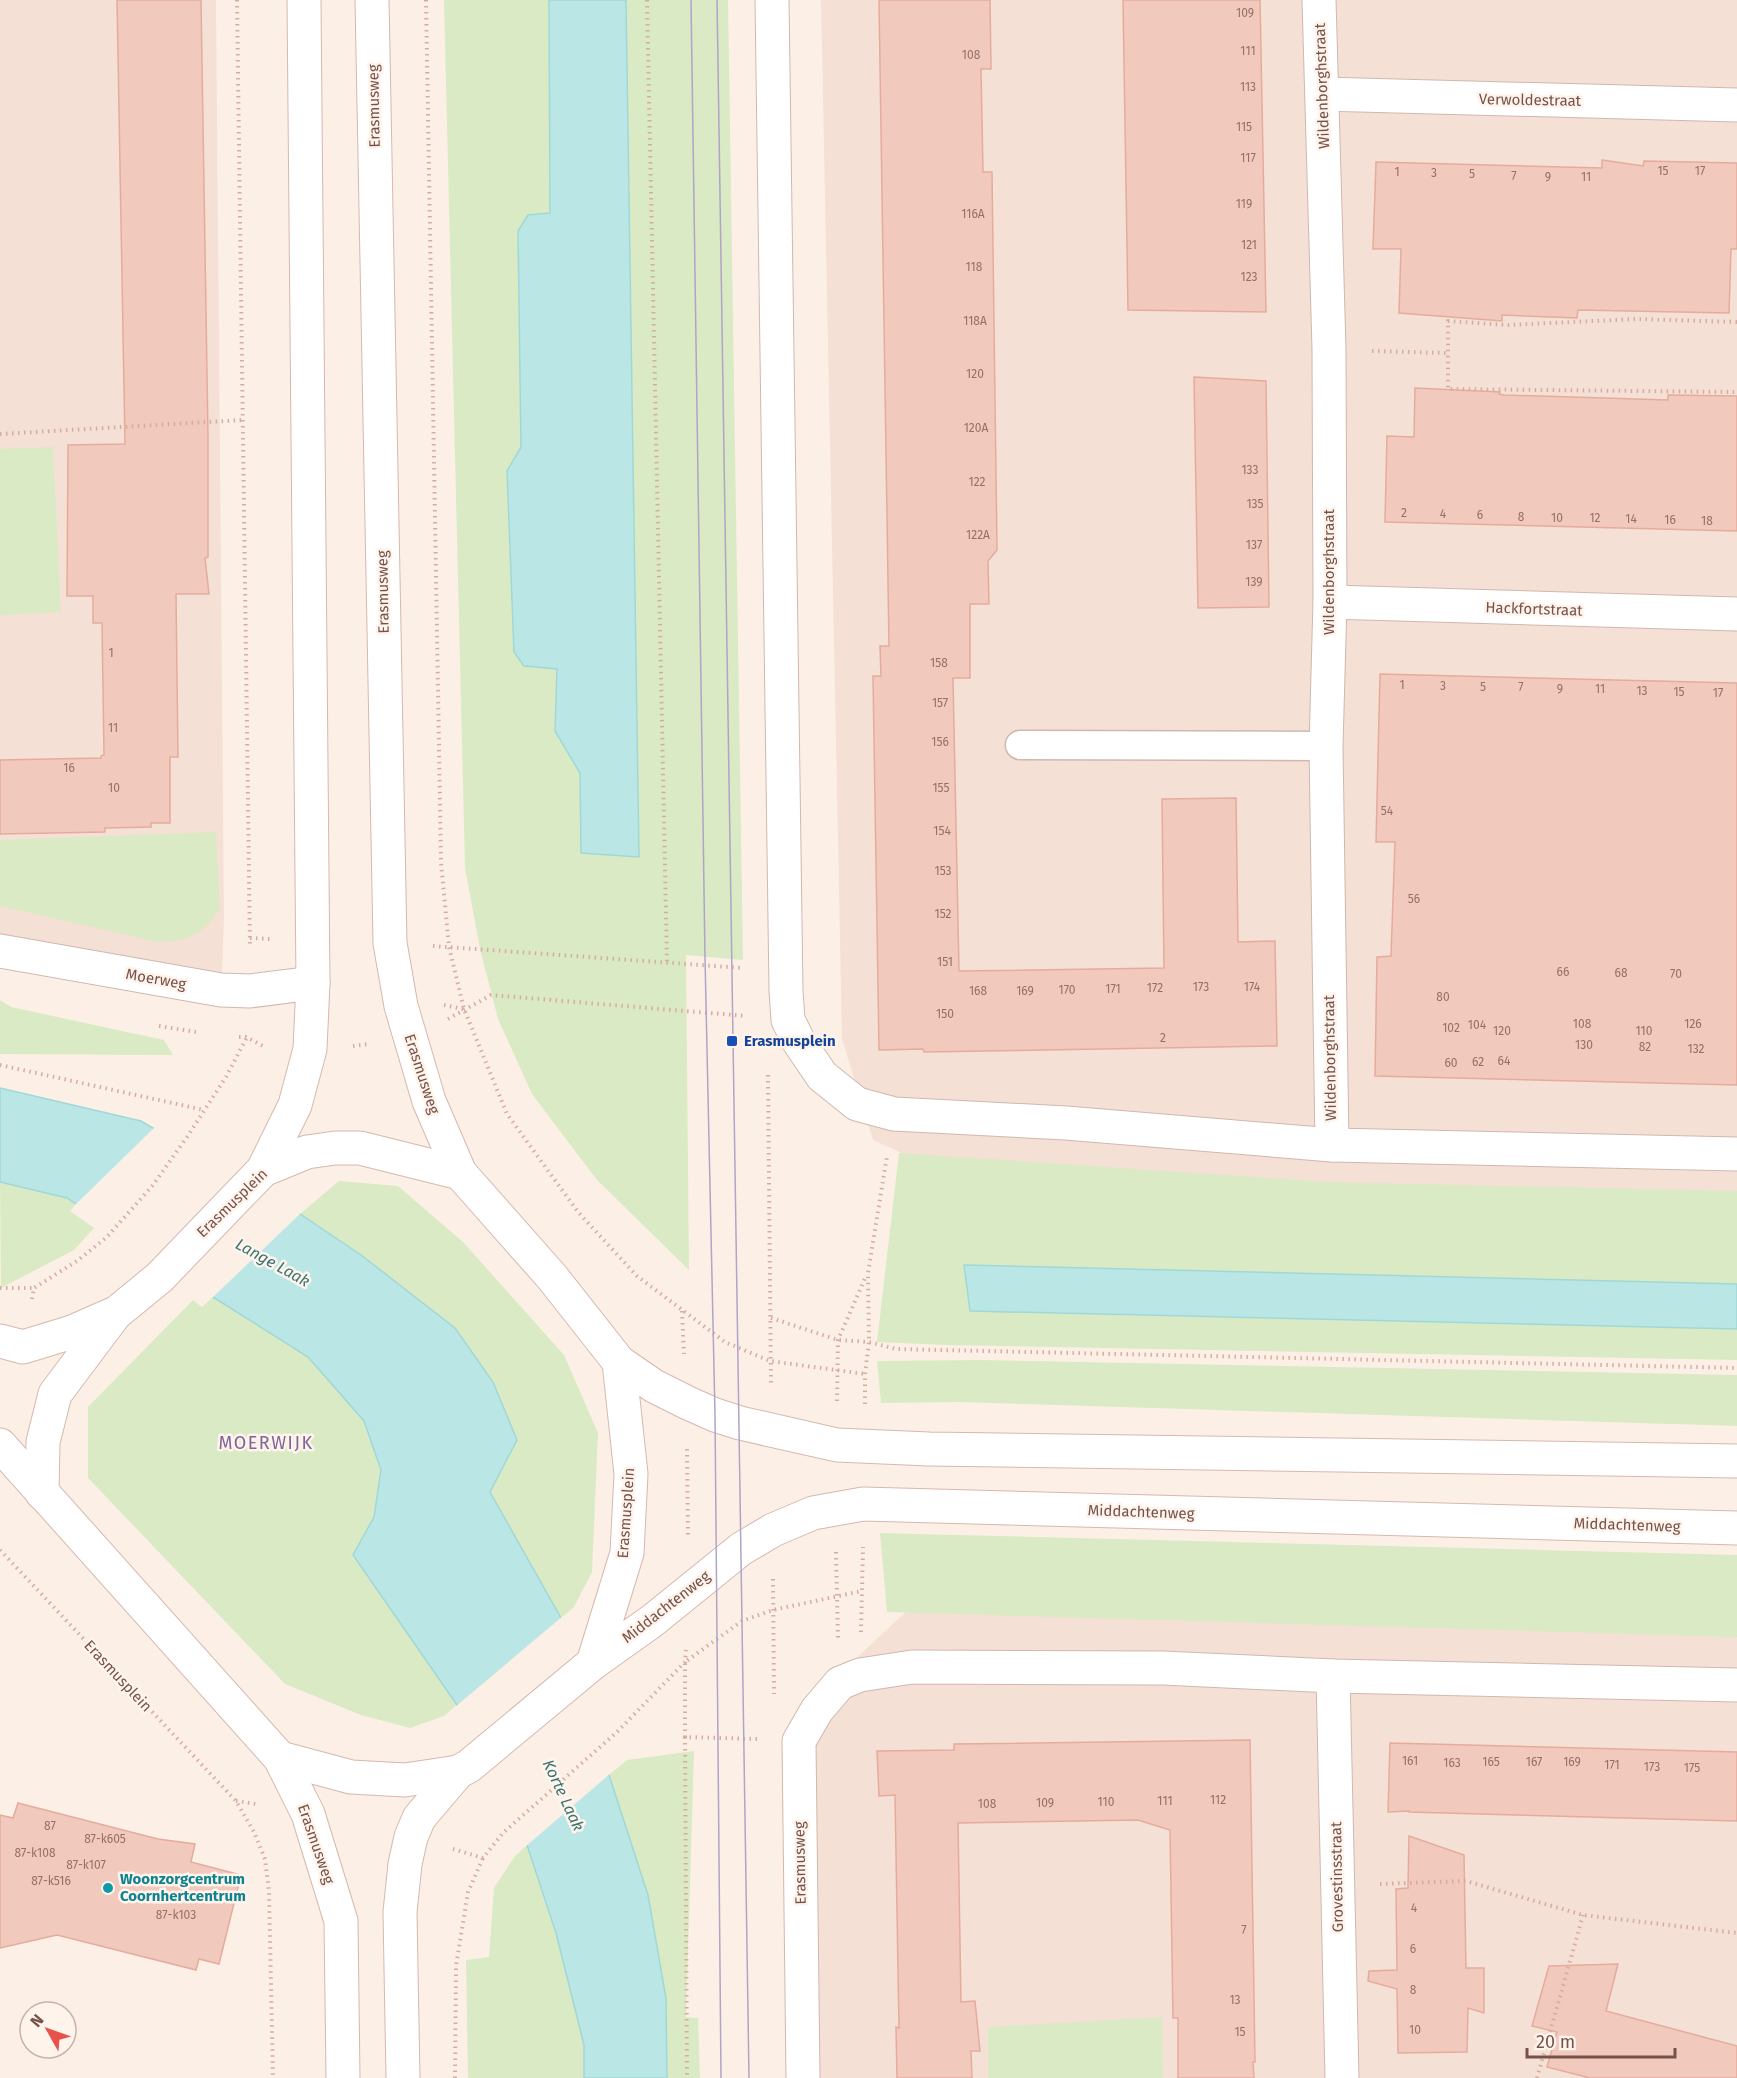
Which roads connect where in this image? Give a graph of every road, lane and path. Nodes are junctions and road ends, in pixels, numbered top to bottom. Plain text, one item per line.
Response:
1 (237, 0) edge
2 (304, 0) edge
3 (372, 0) edge
4 (426, 0) edge
5 (647, 0) edge
6 (772, 0) edge
7 (1319, 0) edge
8 (1322, 94) junction
9 (1737, 105) edge
10 (1737, 322) edge
11 (1329, 349) junction
12 (1447, 353) junction
13 (1737, 392) edge
14 (243, 420) junction
15 (0, 434) edge
16 (1330, 602) junction
17 (1737, 614) edge
18 (1020, 745) dead end
19 (1326, 746) junction
20 (250, 938) junction
21 (313, 939) junction
22 (390, 944) junction
23 (449, 947) junction
24 (0, 951) edge
25 (667, 963) junction
26 (785, 971) junction
27 (313, 983) junction
28 (250, 991) junction
29 (464, 1009) junction
30 (788, 1020) junction
31 (246, 1037) junction
32 (412, 1041) junction
33 (310, 1049) junction
34 (0, 1065) edge
35 (768, 1066) dead end
36 (205, 1110) junction
37 (894, 1114) junction
38 (1332, 1145) junction
39 (1737, 1154) edge
40 (262, 1170) junction
41 (460, 1173) junction
42 (107, 1237) dead end
43 (868, 1273) dead end
44 (0, 1288) edge
45 (34, 1288) dead end
46 (682, 1311) junction
47 (115, 1314) junction
48 (771, 1318) junction
49 (0, 1341) edge
50 (771, 1361) junction
51 (618, 1362) junction
52 (1737, 1368) edge
53 (865, 1374) dead end
54 (688, 1403) junction
55 (772, 1430) junction
56 (0, 1445) edge
57 (1737, 1461) edge
58 (42, 1493) junction
59 (1737, 1528) edge
60 (773, 1530) junction
61 (0, 1550) edge
62 (689, 1592) junction
63 (862, 1592) dead end
64 (773, 1610) junction
65 (686, 1662) junction
66 (593, 1663) junction
67 (1333, 1676) junction
68 (1737, 1685) edge
69 (685, 1737) junction
70 (787, 1740) junction
71 (280, 1758) junction
72 (464, 1769) junction
73 (503, 1833) dead end
74 (483, 1858) dead end
75 (1379, 1884) dead end
76 (1583, 1915) junction
77 (1737, 1933) edge
78 (273, 2078) edge
79 (344, 2078) edge
80 (403, 2078) edge
81 (455, 2078) edge
82 (687, 2078) edge
83 (803, 2078) edge
84 (1342, 2078) edge
85 (1537, 2078) edge

1 - 14 path
2 - 21 main road
3 - 22 main road, Erasmusweg
4 - 23 path
5 - 25 path
6 - 26 main road
7 - 8 main road, Wildenborghstraat
8 - 9 main road, Verwoldestraat
8 - 11 main road, Wildenborghstraat
10 - 12 path
11 - 12 path
11 - 16 main road, Wildenborghstraat
12 - 13 path
14 - 15 path
14 - 20 path
16 - 17 main road, Hackfortstraat
16 - 19 main road, Wildenborghstraat
18 - 19 lane
19 - 38 main road, Wildenborghstraat
20 - 21 path
20 - 28 path
21 - 27 main road
22 - 23 path
22 - 32 main road, Erasmusweg
23 - 25 path
23 - 29 path
24 - 28 main road, Moerweg
25 - 26 path
26 - 30 main road
27 - 28 main road, Moerweg
27 - 33 main road
28 - 31 path
29 - 30 path
29 - 32 path
29 - 46 path
30 - 37 main road
31 - 33 path
31 - 36 path
32 - 33 path
32 - 41 main road, Erasmusweg
33 - 40 main road
34 - 36 path
35 - 48 path
36 - 42 path
37 - 38 main road
37 - 43 path
38 - 39 main road
40 - 41 main road, Erasmusplein
40 - 47 main road, Erasmusplein
41 - 51 main road
44 - 45 path
46 - 50 path
46 - 54 path
47 - 49 main road
47 - 58 main road, Erasmusplein
48 - 50 path
48 - 52 path
50 - 53 path
50 - 55 path
51 - 54 main road
51 - 66 main road, Erasmusplein
54 - 55 main road
54 - 62 path
55 - 57 main road
56 - 58 main road
58 - 71 main road
59 - 60 main road, Middachtenweg
60 - 62 main road, Middachtenweg
60 - 64 path
61 - 78 path, Erasmusplein
62 - 65 path
62 - 66 main road, Middachtenweg
63 - 64 path
64 - 65 path
64 - 70 path
65 - 69 path
65 - 73 path
66 - 72 main road
67 - 68 main road
67 - 70 main road, Erasmusweg
67 - 84 main road, Grovestinsstraat
69 - 70 path
69 - 82 path
70 - 83 main road, Erasmusweg
71 - 72 main road
71 - 79 main road, Erasmusweg
72 - 80 main road
74 - 81 path
75 - 76 path
76 - 77 path
76 - 85 path

